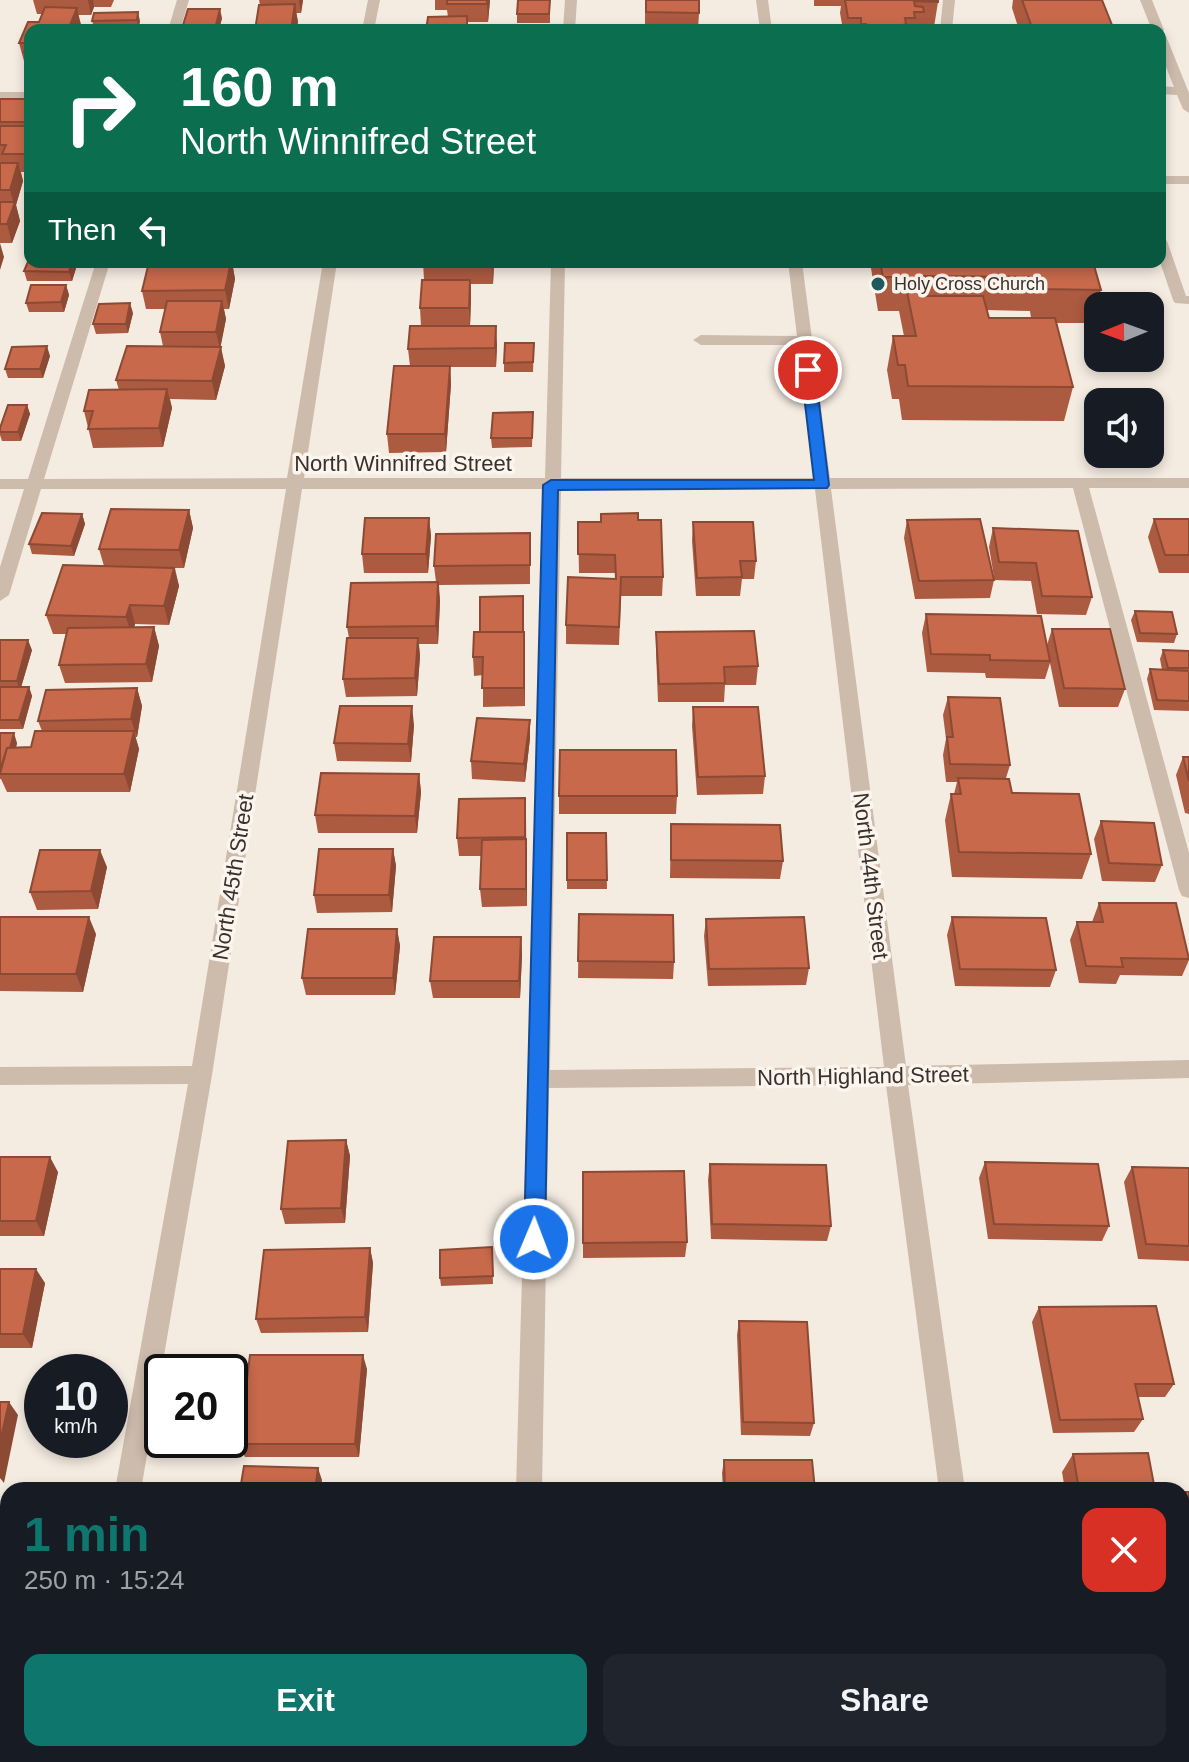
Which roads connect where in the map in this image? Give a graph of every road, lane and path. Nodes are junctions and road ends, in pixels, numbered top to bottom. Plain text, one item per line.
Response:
1 (183, 0) edge
2 (374, 0) edge
3 (571, 0) edge
4 (762, 0) edge
5 (949, 0) edge
6 (1146, 0) edge
7 (176, 24) edge
8 (369, 24) edge
9 (569, 24) edge
10 (765, 24) edge
11 (947, 24) edge
12 (1156, 24) edge
13 (1166, 52) edge
14 (1166, 90) edge
15 (1181, 91) junction
16 (0, 96) edge
17 (24, 96) edge
18 (1189, 109) edge
19 (1166, 180) edge
20 (1189, 180) edge
21 (1166, 259) edge
22 (101, 268) edge
23 (329, 268) edge
24 (558, 268) edge
25 (796, 268) edge
26 (1189, 300) edge
27 (701, 340) dead end
28 (804, 341) junction
29 (1189, 483) edge
30 (0, 484) edge
31 (34, 484) junction
32 (1080, 484) junction
33 (296, 485) junction
34 (551, 485) junction
35 (822, 485) junction
36 (0, 595) edge
37 (1189, 890) edge
38 (1189, 1069) edge
39 (201, 1075) junction
40 (0, 1076) edge
41 (896, 1076) junction
42 (538, 1079) junction
43 (129, 1482) edge
44 (529, 1482) edge
45 (951, 1482) edge

1 - 7 street
2 - 8 street
3 - 9 street
4 - 10 street
5 - 11 street
6 - 12 street
13 - 15 street
14 - 15 street
15 - 18 street
16 - 17 street
19 - 20 street
21 - 26 street
22 - 31 street
23 - 33 street, North 45th Street
24 - 34 street
25 - 28 street, North 44th Street
27 - 28 street
28 - 35 street, North 44th Street
29 - 32 street, North Winnifred Street
30 - 31 street, North Winnifred Street
31 - 33 street, North Winnifred Street
31 - 36 street
32 - 35 street, North Winnifred Street
32 - 37 street
33 - 34 street, North Winnifred Street
33 - 39 street, North 45th Street
34 - 35 street, North Winnifred Street
34 - 42 street
35 - 41 street, North 44th Street
38 - 41 street, North Highland Street
39 - 40 street
39 - 43 street, North 45th Street
41 - 42 street, North Highland Street
41 - 45 street, North 44th Street
42 - 44 street

